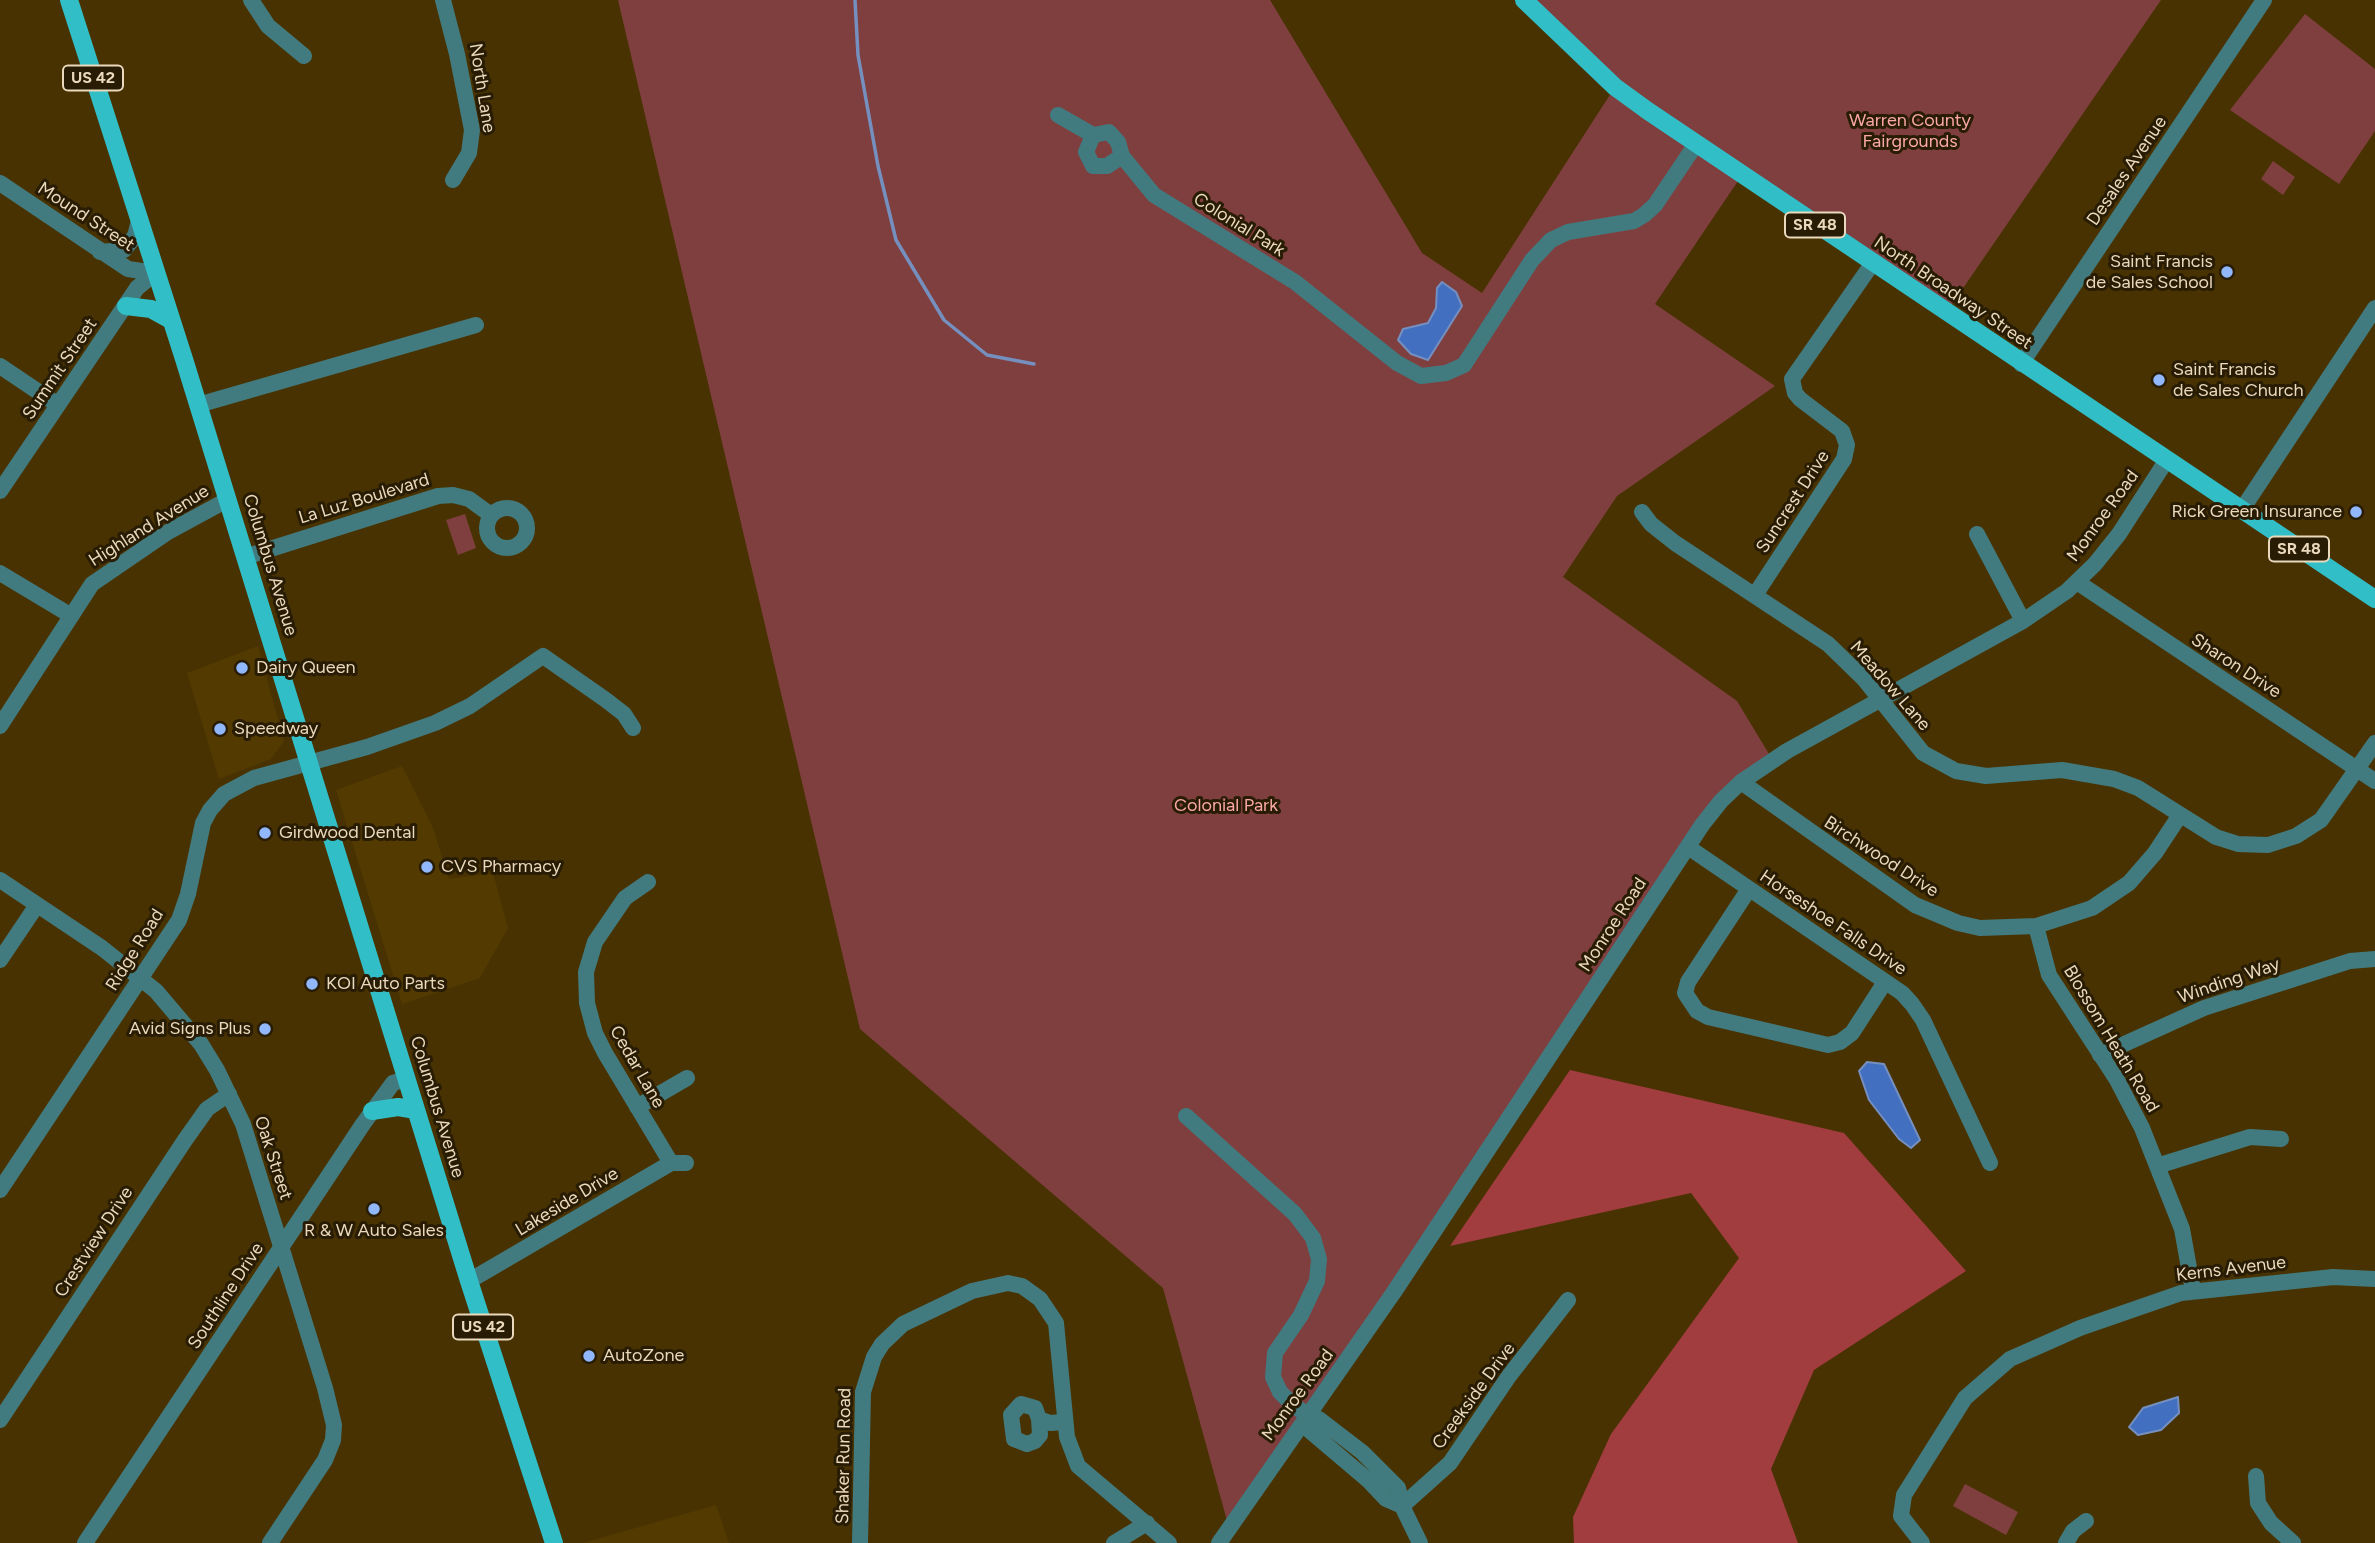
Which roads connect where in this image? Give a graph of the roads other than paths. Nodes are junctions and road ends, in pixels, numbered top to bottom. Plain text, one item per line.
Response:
1 (69, 0) edge
2 (251, 0) edge
3 (443, 0) edge
4 (1524, 0) edge
5 (2264, 0) edge
6 (304, 56) dead end
7 (1058, 115) dead end
8 (1093, 135) junction
9 (1696, 144) junction
10 (1122, 156) junction
11 (453, 180) dead end
12 (0, 183) edge
13 (139, 221) junction
14 (100, 252) junction
15 (1872, 264) junction
16 (155, 273) junction
17 (126, 306) junction
18 (2375, 308) edge
19 (171, 320) junction
20 (476, 324) dead end
21 (2021, 364) junction
22 (0, 366) edge
23 (58, 405) junction
24 (198, 405) junction
25 (2166, 461) junction
26 (0, 491) edge
27 (227, 500) junction
28 (2241, 511) junction
29 (1642, 512) dead end
30 (491, 516) dead end
31 (1977, 534) dead end
32 (245, 557) junction
33 (0, 573) edge
34 (2077, 582) junction
35 (1755, 595) junction
36 (2375, 599) edge
37 (70, 615) junction
38 (2023, 621) junction
39 (1879, 700) junction
40 (0, 726) edge
41 (633, 728) dead end
42 (2375, 743) edge
43 (308, 761) junction
44 (2358, 769) junction
45 (2375, 780) edge
46 (1741, 782) junction
47 (2180, 815) junction
48 (1688, 847) junction
49 (0, 880) edge
50 (649, 882) dead end
51 (1749, 889) junction
52 (37, 905) junction
53 (2036, 926) junction
54 (2375, 959) edge
55 (0, 960) edge
56 (142, 978) junction
57 (1885, 982) junction
58 (2100, 1055) junction
59 (687, 1078) dead end
60 (406, 1079) junction
61 (229, 1094) junction
62 (637, 1107) junction
63 (372, 1111) junction
64 (416, 1111) junction
65 (1186, 1116) dead end
66 (2281, 1139) dead end
67 (678, 1163) joint
68 (1990, 1163) dead end
69 (2157, 1166) junction
70 (0, 1190) edge
71 (281, 1245) junction
72 (2375, 1279) edge
73 (468, 1281) junction
74 (2193, 1290) junction
75 (1568, 1300) dead end
76 (1307, 1415) junction
77 (1039, 1419) dead end
78 (0, 1420) edge
79 (1064, 1422) junction
80 (2256, 1476) dead end
81 (1402, 1506) junction
82 (2086, 1521) dead end
83 (1147, 1523) junction
84 (274, 1537) edge
85 (85, 1543) edge
86 (554, 1543) edge
87 (860, 1543) edge
88 (1114, 1543) edge
89 (1169, 1543) edge
90 (1219, 1543) edge
91 (1420, 1543) edge
92 (1922, 1543) edge
93 (2067, 1543) edge
94 (2293, 1543) edge

1 - 13 main road, Columbus Avenue / US 42
2 - 6 street
3 - 11 street, North Lane
4 - 9 main road, North Broadway Street / SR 48
5 - 21 street, Desales Avenue
7 - 8 street, Colonial Park
8 - 10 street, Colonial Park
8 - 10 street
9 - 10 street, Colonial Park
9 - 15 main road, North Broadway Street / SR 48
12 - 14 street, Mound Street
13 - 14 street
13 - 16 main road, Columbus Avenue / US 42
14 - 16 street, Mound Street
15 - 21 main road, North Broadway Street / SR 48
15 - 35 street, Suncrest Drive
16 - 17 street, Summit Street
16 - 19 main road, Columbus Avenue / US 42
17 - 19 main road
17 - 23 street, Summit Street
18 - 28 street
19 - 24 main road, Columbus Avenue / US 42
20 - 24 street
21 - 25 main road, North Broadway Street / SR 48
22 - 23 street
23 - 26 street, Summit Street
24 - 27 main road, Columbus Avenue / US 42
25 - 28 main road, North Broadway Street / SR 48
25 - 34 street, Monroe Road
27 - 32 main road, Columbus Avenue / US 42
27 - 37 street, Highland Avenue
28 - 36 main road, North Broadway Street / SR 48
29 - 35 street, Meadow Lane
30 - 32 street, La Luz Boulevard
31 - 38 street
32 - 43 main road, Columbus Avenue / US 42
33 - 37 street
34 - 38 street, Monroe Road
34 - 44 street, Sharon Drive
35 - 39 street, Meadow Lane
37 - 40 street, Highland Avenue
38 - 39 street, Monroe Road
39 - 46 street, Monroe Road
39 - 47 street, Meadow Lane
41 - 43 street, Ridge Road
42 - 44 street, Meadow Lane
43 - 56 street, Ridge Road
43 - 60 main road, Columbus Avenue / US 42
44 - 45 street, Sharon Drive
44 - 47 street, Meadow Lane
46 - 48 street, Monroe Road
46 - 53 street, Birchwood Drive
47 - 53 street, Birchwood Drive
48 - 51 street, Horseshoe Falls Drive
48 - 76 street, Monroe Road
49 - 52 street, Oak Street
50 - 62 street, Cedar Lane
51 - 57 street, Horseshoe Falls Drive
51 - 57 street
52 - 55 street
52 - 56 street, Oak Street
53 - 58 street, Blossom Heath Road
54 - 58 street, Winding Way
56 - 61 street, Oak Street
56 - 70 street, Ridge Road
57 - 68 street, Horseshoe Falls Drive
58 - 69 street, Blossom Heath Road
59 - 62 street
60 - 63 street, Southline Drive
60 - 64 main road, Columbus Avenue / US 42
61 - 71 street, Oak Street
61 - 78 street, Crestview Drive
62 - 67 street, Cedar Lane
63 - 64 main road
63 - 71 street, Southline Drive
64 - 73 main road, Columbus Avenue / US 42
65 - 76 street
66 - 69 street
67 - 73 street, Lakeside Drive
69 - 74 street, Blossom Heath Road
71 - 84 street, Oak Street
71 - 85 street, Southline Drive
72 - 74 street, Kerns Avenue
73 - 86 main road, Columbus Avenue / US 42
74 - 92 street, Kerns Avenue
75 - 81 street, Creekside Drive
76 - 81 street
76 - 90 street, Monroe Road
77 - 79 street
79 - 83 street, Shaker Run Road
79 - 87 street, Shaker Run Road
80 - 94 street
81 - 91 street
82 - 93 street
83 - 88 street
83 - 89 street, Shaker Run Road

